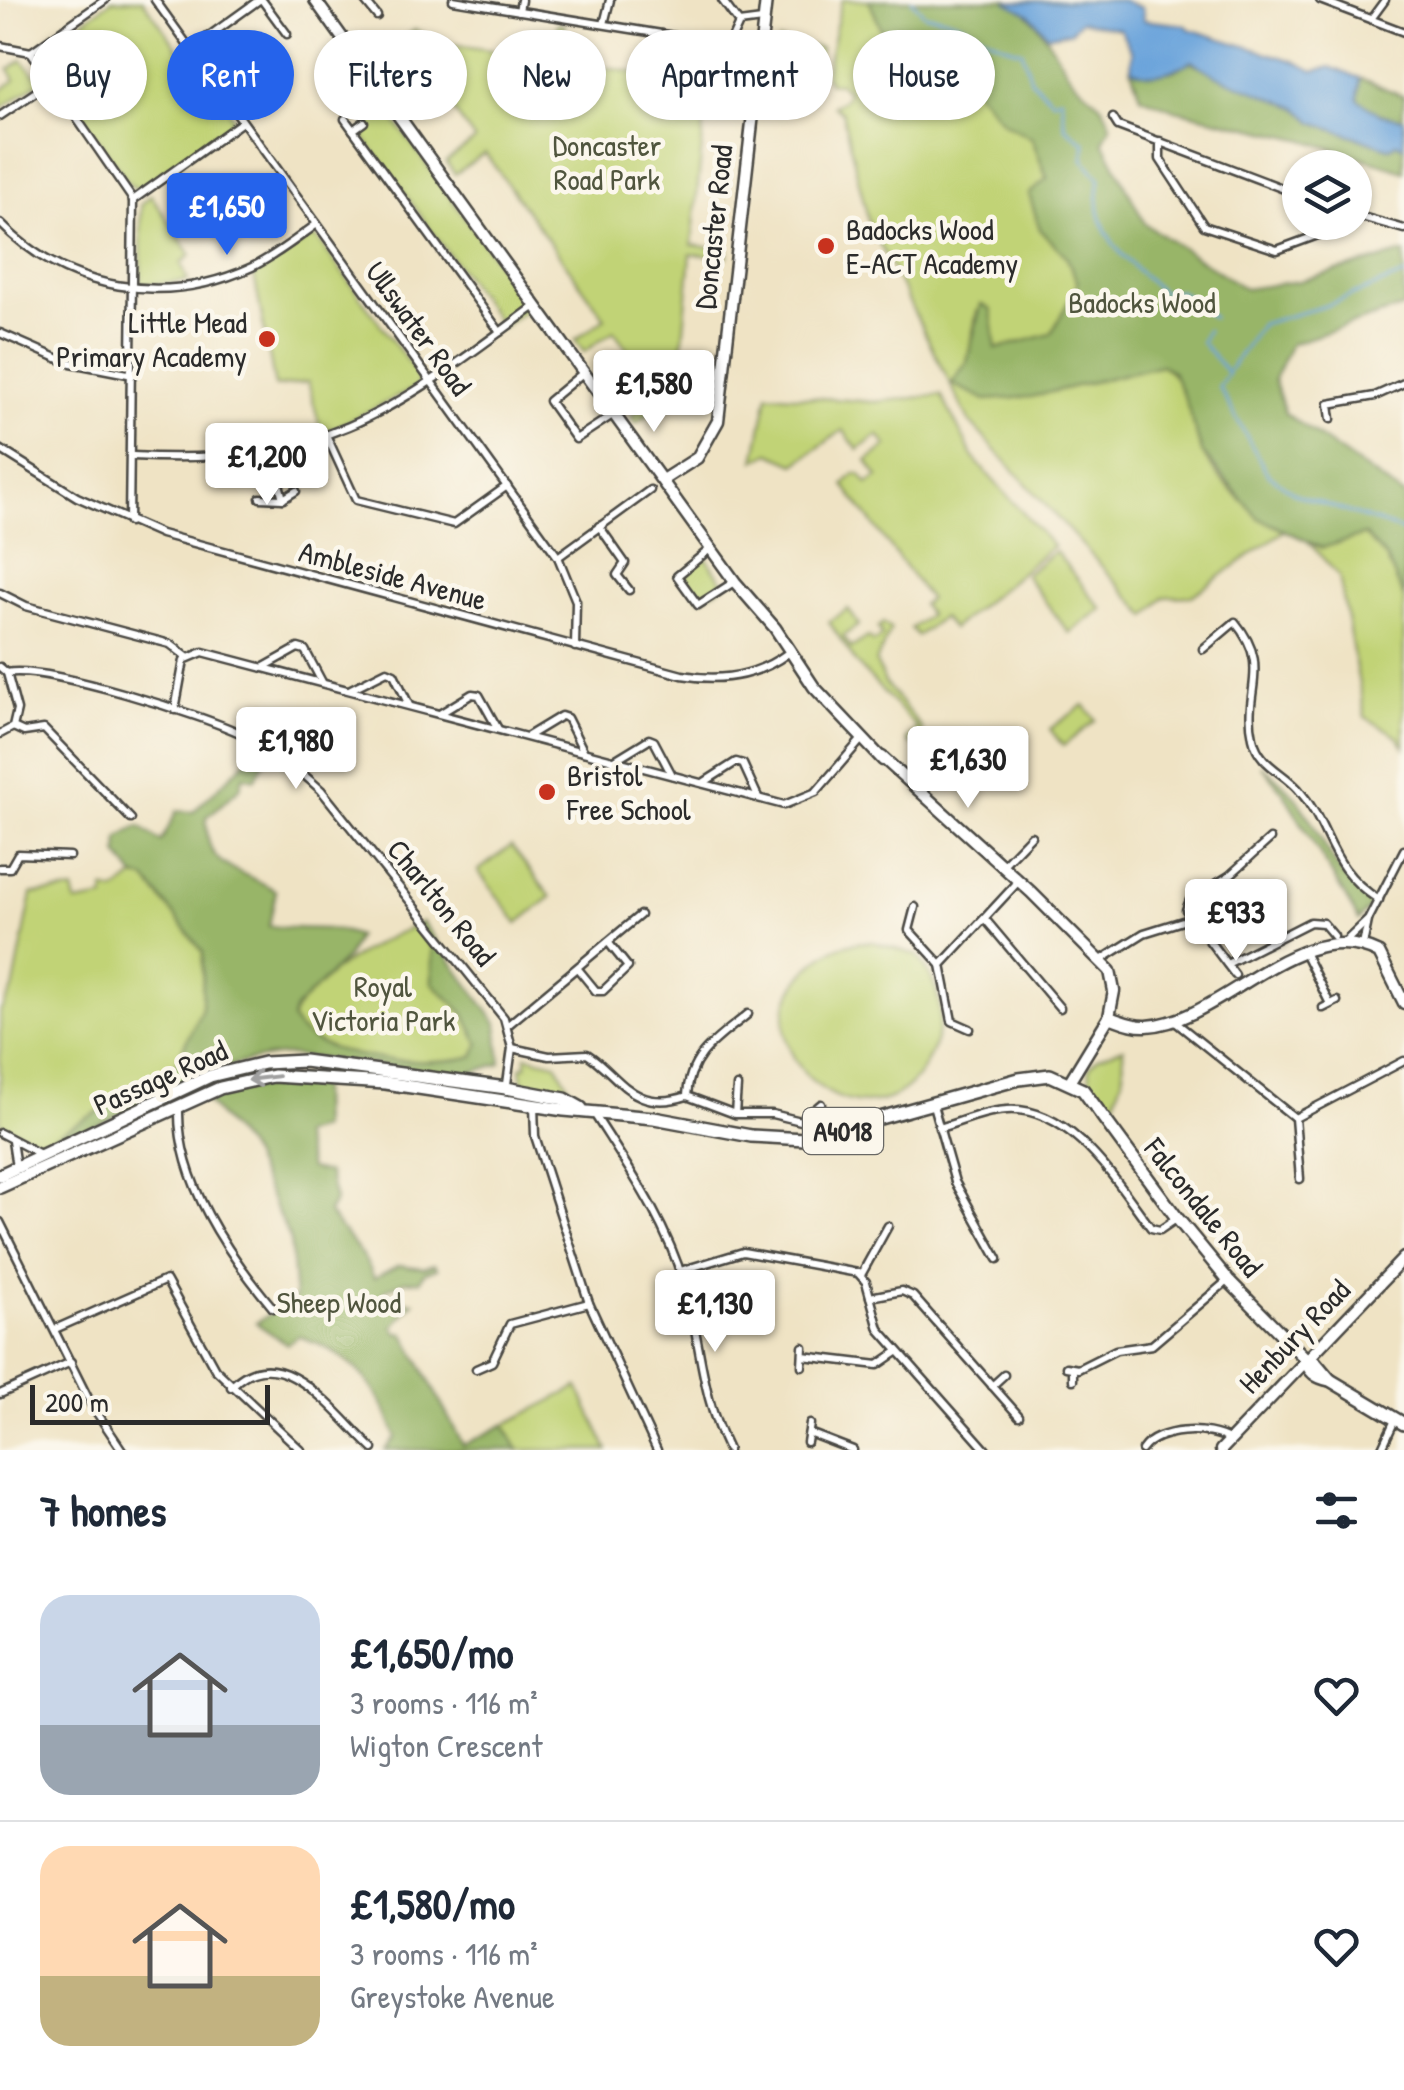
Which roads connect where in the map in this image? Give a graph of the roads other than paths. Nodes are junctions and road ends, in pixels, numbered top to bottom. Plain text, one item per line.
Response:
1 (104, 0) edge
2 (154, 0) edge
3 (260, 0) edge
4 (315, 0) edge
5 (364, 0) edge
6 (453, 0) edge
7 (521, 0) edge
8 (610, 0) edge
9 (722, 0) edge
10 (766, 0) edge
11 (1320, 0) edge
12 (1385, 0) edge
13 (518, 11) junction
14 (376, 16) dead end
15 (762, 20) junction
16 (1371, 20) junction
17 (739, 23) junction
18 (604, 24) junction
19 (62, 30) edge
20 (177, 30) edge
21 (218, 30) edge
22 (284, 30) edge
23 (639, 30) edge
24 (736, 30) edge
25 (761, 30) edge
26 (1404, 32) edge
27 (0, 46) edge
28 (30, 52) edge
29 (30, 95) edge
30 (0, 116) edge
31 (1112, 118) dead end
32 (76, 120) edge
33 (346, 120) edge
34 (750, 120) edge
35 (242, 122) joint
36 (364, 122) dead end
37 (353, 130) junction
38 (1160, 142) junction
39 (1282, 187) edge
40 (134, 200) junction
41 (1372, 222) edge
42 (0, 223) edge
43 (317, 224) junction
44 (1404, 229) edge
45 (1302, 240) edge
46 (134, 289) junction
47 (536, 306) junction
48 (500, 332) junction
49 (0, 333) edge
50 (584, 372) junction
51 (133, 375) junction
52 (1404, 382) edge
53 (431, 383) junction
54 (614, 414) junction
55 (1331, 419) dead end
56 (328, 436) junction
57 (0, 449) edge
58 (271, 452) junction
59 (133, 456) junction
60 (664, 479) junction
61 (506, 486) junction
62 (650, 490) dead end
63 (296, 491) dead end
64 (260, 498) dead end
65 (282, 499) junction
66 (129, 522) junction
67 (598, 526) junction
68 (711, 548) junction
69 (558, 557) junction
70 (735, 582) junction
71 (629, 590) dead end
72 (0, 593) edge
73 (575, 647) junction
74 (1203, 649) dead end
75 (788, 653) junction
76 (186, 657) junction
77 (263, 668) junction
78 (3, 670) edge
79 (322, 684) junction
80 (349, 690) junction
81 (410, 706) junction
82 (175, 710) junction
83 (439, 714) junction
84 (13, 727) junction
85 (499, 730) junction
86 (0, 734) edge
87 (527, 737) junction
88 (861, 740) junction
89 (585, 753) junction
90 (613, 760) junction
91 (673, 776) junction
92 (703, 784) junction
93 (758, 798) junction
94 (131, 819) dead end
95 (1031, 836) dead end
96 (1270, 839) dead end
97 (1404, 850) edge
98 (70, 856) dead end
99 (0, 868) edge
100 (1000, 868) junction
101 (1017, 884) junction
102 (1379, 900) junction
103 (915, 907) dead end
104 (640, 915) dead end
105 (984, 919) junction
106 (1189, 919) junction
107 (1368, 920) junction
108 (1293, 930) junction
109 (1334, 936) dead end
110 (1297, 938) dead end
111 (1346, 941) junction
112 (608, 942) junction
113 (1363, 945) junction
114 (1305, 954) junction
115 (1227, 964) junction
116 (940, 965) junction
117 (1103, 966) junction
118 (578, 969) junction
119 (1235, 976) dead end
120 (1404, 1003) edge
121 (1330, 1004) dead end
122 (1060, 1008) dead end
123 (748, 1014) dead end
124 (1109, 1017) junction
125 (1172, 1020) junction
126 (723, 1021) dead end
127 (508, 1025) junction
128 (970, 1029) dead end
129 (728, 1030) junction
130 (512, 1048) junction
131 (1404, 1060) edge
132 (1070, 1081) junction
133 (737, 1086) dead end
134 (505, 1094) junction
135 (687, 1096) junction
136 (534, 1099) junction
137 (774, 1104) dead end
138 (820, 1104) dead end
139 (933, 1105) junction
140 (587, 1110) junction
141 (174, 1111) junction
142 (610, 1113) junction
143 (735, 1114) junction
144 (772, 1114) junction
145 (1295, 1118) junction
146 (939, 1128) junction
147 (0, 1133) edge
148 (610, 1133) junction
149 (11, 1140) junction
150 (46, 1156) junction
151 (16, 1169) junction
152 (0, 1175) edge
153 (1300, 1179) dead end
154 (0, 1187) edge
155 (1176, 1218) junction
156 (0, 1222) edge
157 (888, 1226) dead end
158 (998, 1259) dead end
159 (1403, 1262) edge
160 (680, 1271) junction
161 (861, 1275) junction
162 (1228, 1280) junction
163 (870, 1297) junction
164 (589, 1303) junction
165 (273, 1308) dead end
166 (54, 1330) junction
167 (897, 1352) junction
168 (1306, 1359) junction
169 (70, 1362) junction
170 (802, 1366) dead end
171 (476, 1369) dead end
172 (1004, 1375) dead end
173 (1073, 1380) dead end
174 (992, 1386) junction
175 (231, 1387) junction
176 (0, 1394) edge
177 (1020, 1416) dead end
178 (1400, 1422) edge
179 (1230, 1440) junction
180 (807, 1442) dead end
181 (122, 1450) edge
182 (301, 1450) edge
183 (373, 1450) edge
184 (657, 1450) edge
185 (728, 1450) edge
186 (853, 1450) edge
187 (986, 1450) edge
188 (1142, 1450) edge
189 (1221, 1450) edge
190 (1382, 1450) edge

1 - 19 street
2 - 20 street, Ullswater Road
3 - 21 street
3 - 22 street
4 - 47 street
5 - 14 street
6 - 13 street
7 - 13 street
8 - 18 street
9 - 17 street
10 - 15 street, Doncaster Road
11 - 16 street
12 - 16 street
13 - 18 street
15 - 17 street
15 - 25 street, Doncaster Road
16 - 26 street
17 - 24 street
18 - 23 street
27 - 28 street
29 - 30 street
31 - 38 street
32 - 40 street
33 - 37 street
34 - 60 street, Doncaster Road
35 - 40 street
35 - 43 street, Ullswater Road
36 - 37 street
37 - 48 street
38 - 39 street
38 - 45 street
40 - 46 street
41 - 44 street
42 - 46 street
43 - 46 street
43 - 53 street, Ullswater Road
46 - 51 street
47 - 48 street
47 - 50 street
48 - 53 street
49 - 51 street
50 - 54 street
50 - 54 street
51 - 59 street
52 - 55 street
53 - 56 street
53 - 61 street, Ullswater Road
54 - 60 street
56 - 58 street
56 - 61 street
57 - 66 street, Ambleside Avenue
58 - 59 street
58 - 65 street
59 - 66 street
60 - 68 street
61 - 69 street, Ullswater Road
62 - 67 street
63 - 65 street
64 - 65 street
66 - 73 street, Ambleside Avenue
67 - 69 street
67 - 71 street
68 - 70 street
68 - 70 street
69 - 73 street, Ullswater Road
70 - 75 street
72 - 76 street
73 - 75 street, Ambleside Avenue
74 - 102 street
75 - 88 street
76 - 77 street
76 - 82 street
77 - 79 street
77 - 79 street
78 - 82 street, Charlton Road
78 - 84 street
79 - 80 street
80 - 81 street
80 - 81 street
81 - 83 street
82 - 127 street, Charlton Road
83 - 85 street
83 - 85 street
84 - 86 street
84 - 94 street
85 - 87 street
87 - 89 street
87 - 89 street
88 - 93 street
88 - 100 street
89 - 90 street
90 - 91 street
90 - 91 street
91 - 92 street
92 - 93 street
92 - 93 street
95 - 100 street
96 - 106 street
97 - 102 street
98 - 99 street
100 - 101 street
101 - 105 street
101 - 117 street
102 - 107 street
103 - 116 street
104 - 112 street
105 - 116 street
105 - 122 street
106 - 115 street
106 - 117 street
107 - 111 street
107 - 113 street
108 - 109 street
108 - 110 street
108 - 115 street
111 - 113 street
111 - 114 street
112 - 118 street
112 - 118 street
113 - 120 street
114 - 121 street
114 - 125 street
115 - 119 street
116 - 128 street
117 - 124 street
118 - 127 street
123 - 129 street
124 - 125 street
124 - 132 street
125 - 145 street
126 - 129 street
127 - 130 street, Charlton Road
129 - 135 street
130 - 134 street, Charlton Road
130 - 135 street
131 - 145 street
132 - 139 main road, Passage Road / A4018
132 - 155 main road, Falcondale Road
133 - 143 street
134 - 136 main road, Passage Road / A4018
134 -> 141 main road, Passage Road / A4018
134 - 150 main road, Passage Road / A4018
135 - 143 street
136 - 140 main road, Passage Road / A4018
136 - 164 street
137 - 144 street
138 - 144 street
139 - 142 main road, Passage Road / A4018
139 - 146 street
140 - 142 main road, Passage Road / A4018
140 - 148 street
141 - 154 main road, Passage Road / A4018
141 - 165 street
142 - 148 street
143 - 144 street
145 - 153 street
146 - 155 street
146 - 158 street
147 - 149 street
148 - 160 street
149 - 150 street
149 - 151 street
150 - 151 main road, Passage Road / A4018
151 - 152 main road, Passage Road / A4018
155 - 162 main road, Falcondale Road
156 - 166 street
157 - 161 street
159 - 168 street, Henbury Road
160 - 161 street
160 - 185 street
161 - 163 street
162 - 168 main road, Falcondale Road
162 - 173 street
163 - 167 street
163 - 174 street
164 - 171 street
164 - 184 street
166 - 169 street
166 - 175 street
167 - 170 street
167 - 187 street
168 - 178 main road, Falcondale Road
168 - 179 street, Henbury Road
169 - 176 street
169 - 181 street
172 - 174 street
174 - 177 street
175 - 182 street
175 - 183 street
178 - 190 street
179 - 188 street
179 - 189 street, Henbury Road
180 - 186 street

